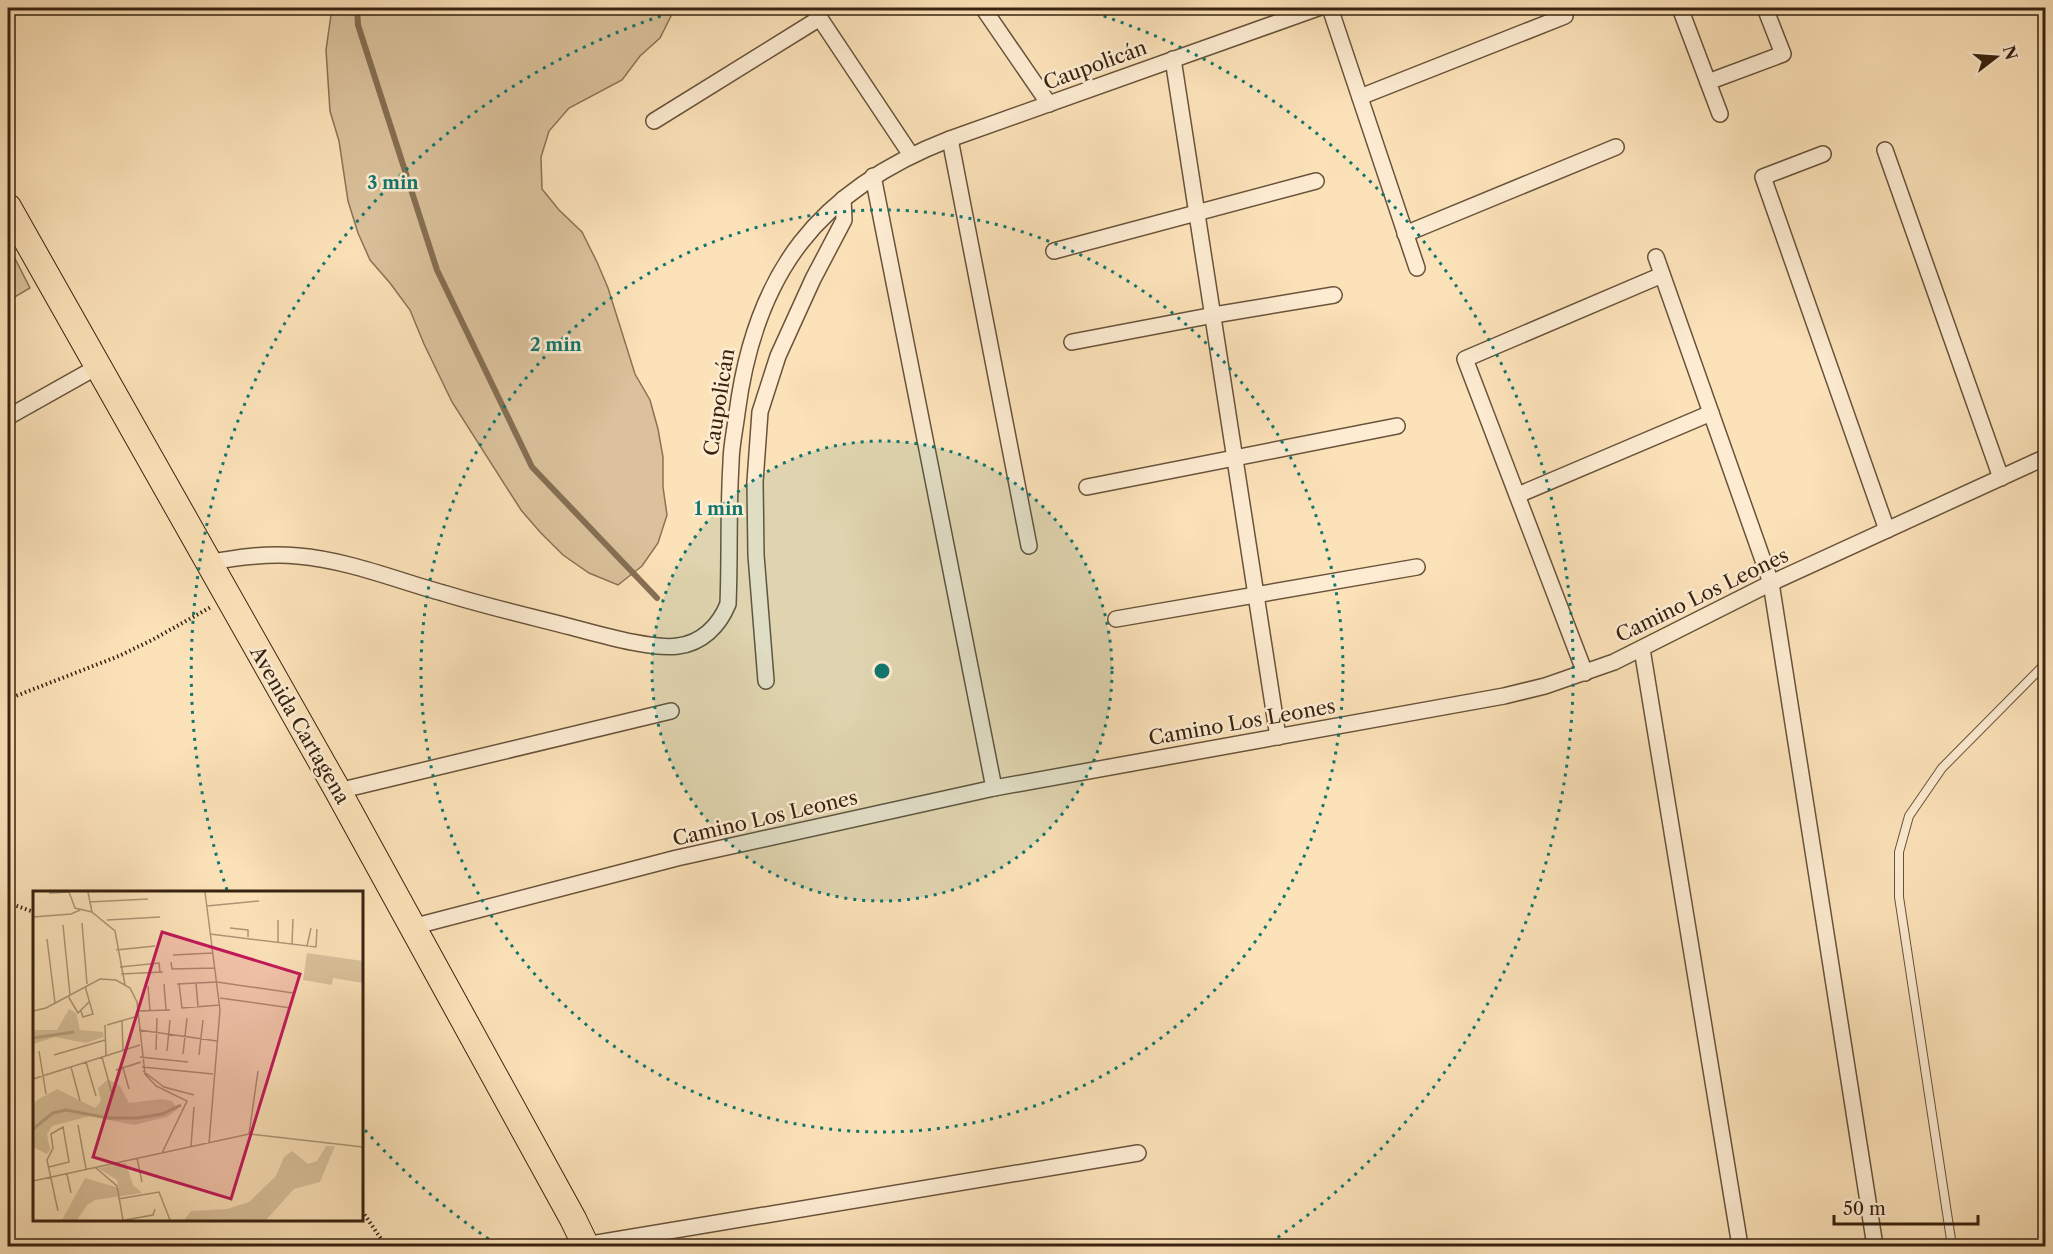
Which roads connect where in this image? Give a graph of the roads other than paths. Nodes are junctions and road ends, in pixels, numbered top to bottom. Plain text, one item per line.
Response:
1 (983, 8) edge
2 (1318, 8) edge
3 (1330, 8) edge
4 (1680, 8) edge
5 (1765, 8) edge
6 (1289, 12) edge
7 (816, 13) edge
8 (1565, 16) dead end
9 (1173, 59) junction
10 (1708, 82) junction
11 (1360, 97) junction
12 (1048, 104) junction
13 (1720, 114) dead end
14 (654, 121) dead end
15 (950, 139) junction
16 (1616, 147) dead end
17 (1885, 150) dead end
18 (1823, 154) dead end
19 (911, 155) junction
20 (873, 176) junction
21 (1316, 181) dead end
22 (843, 199) junction
23 (8, 207) edge
24 (1198, 213) junction
25 (1406, 234) junction
26 (1054, 251) dead end
27 (1656, 257) dead end
28 (1416, 268) dead end
29 (1662, 275) junction
30 (1334, 295) dead end
31 (1214, 315) junction
32 (1072, 342) dead end
33 (97, 367) junction
34 (1711, 413) junction
35 (8, 417) edge
36 (1397, 426) dead end
37 (2046, 457) edge
38 (1236, 458) junction
39 (2001, 478) junction
40 (1087, 487) dead end
41 (1518, 495) junction
42 (1887, 530) junction
43 (1029, 546) dead end
44 (207, 563) junction
45 (1417, 567) dead end
46 (1772, 584) junction
47 (1256, 595) junction
48 (1116, 619) dead end
49 (1642, 649) junction
50 (2046, 663) edge
51 (1585, 673) junction
52 (766, 681) dead end
53 (670, 711) dead end
54 (1278, 737) junction
55 (994, 788) junction
56 (338, 791) junction
57 (412, 927) junction
58 (1138, 1153) dead end
59 (585, 1246) edge
60 (1740, 1246) edge
61 (1875, 1246) edge
62 (1952, 1246) edge

1 - 12 street
2 - 6 street, Caupolicán
3 - 11 street
4 - 10 street
5 - 10 street
6 - 9 street, Caupolicán
7 - 14 street
7 - 19 street
8 - 11 street
9 - 12 street, Caupolicán
9 - 24 street
10 - 13 street
11 - 25 street
12 - 15 street, Caupolicán
15 - 19 street, Caupolicán
15 - 43 street
16 - 25 street
17 - 39 street
18 - 42 street
19 - 20 street, Caupolicán
20 - 22 street, Caupolicán
20 - 55 street
21 - 24 street
22 - 44 street, Caupolicán
22 - 52 street
23 - 33 main road, Avenida Cartagena
24 - 26 street
24 - 31 street
25 - 28 street
27 - 29 street
29 - 34 street
29 - 41 street
30 - 31 street
31 - 32 street
31 - 38 street
33 - 35 street
33 - 44 main road, Avenida Cartagena
34 - 41 street
34 - 46 street
36 - 38 street
37 - 39 street, Camino Los Leones
38 - 40 street
38 - 47 street
39 - 42 street, Camino Los Leones
41 - 51 street
42 - 46 street, Camino Los Leones
44 - 56 main road, Avenida Cartagena
45 - 47 street
46 - 49 street, Camino Los Leones
46 - 61 street
47 - 48 street
47 - 54 street
49 - 51 street, Camino Los Leones
49 - 60 street
50 - 62 lane
51 - 54 street, Camino Los Leones
53 - 56 street
54 - 55 street, Camino Los Leones
55 - 57 street, Camino Los Leones
56 - 57 main road, Avenida Cartagena
57 - 59 main road, Avenida Cartagena
58 - 59 street

